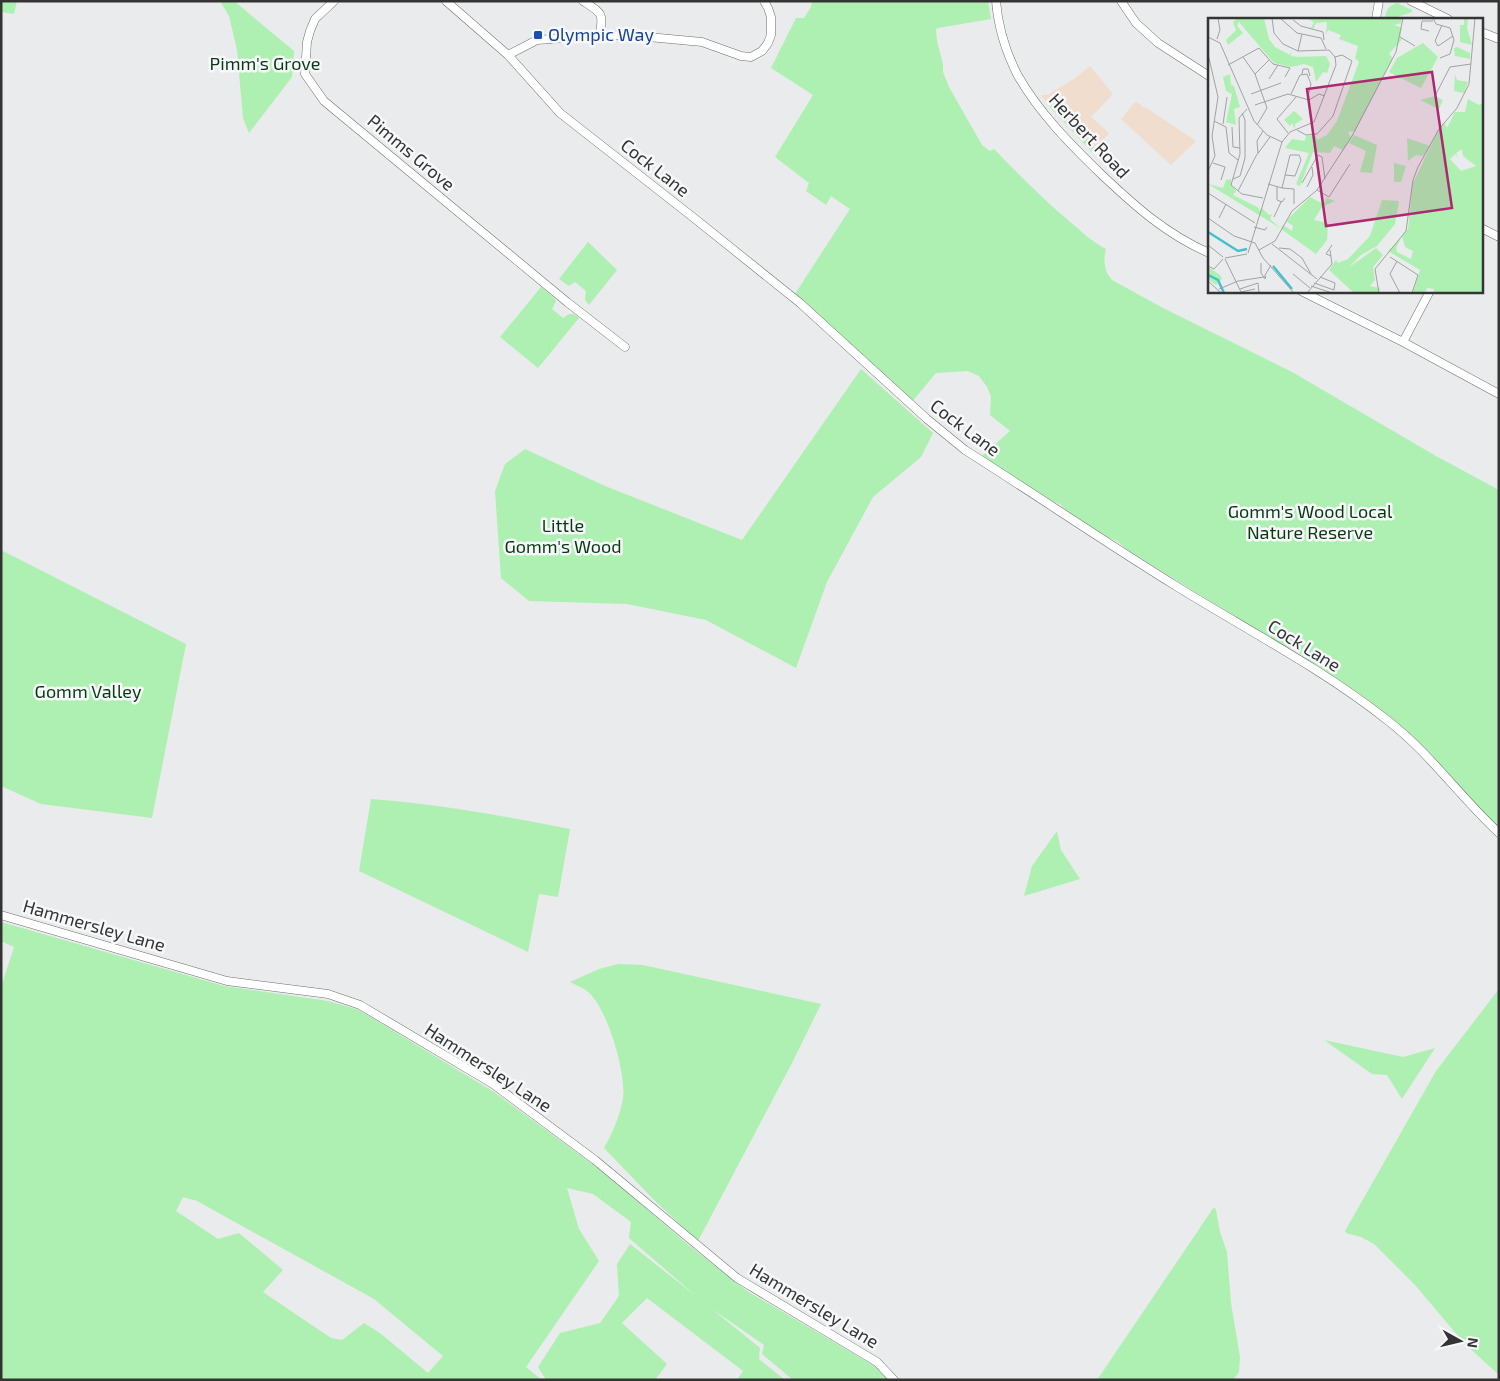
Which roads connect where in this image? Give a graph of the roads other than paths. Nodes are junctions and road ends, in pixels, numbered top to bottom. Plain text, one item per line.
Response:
1 (334, 1) edge
2 (446, 1) edge
3 (583, 1) edge
4 (764, 1) edge
5 (996, 1) edge
6 (1121, 1) edge
7 (1369, 1) edge
8 (1411, 1) edge
9 (1378, 3) edge
10 (1376, 18) edge
11 (1446, 18) edge
12 (1482, 32) edge
13 (600, 36) junction
14 (1498, 37) edge
15 (508, 55) junction
16 (1208, 75) edge
17 (1482, 228) edge
18 (1499, 237) edge
19 (1208, 253) edge
20 (1303, 292) edge
21 (1429, 292) edge
22 (1403, 342) junction
23 (625, 347) dead end
24 (1499, 394) edge
25 (1499, 833) edge
26 (1, 915) edge
27 (894, 1380) edge

1 - 23 street, Pimms Grove
2 - 15 street, Cock Lane
3 - 13 street
4 - 13 street
5 - 19 street, Herbert Road
6 - 16 street
7 - 9 street
8 - 11 street
9 - 10 street
12 - 14 street
13 - 15 street
15 - 25 street, Cock Lane
17 - 18 street
20 - 22 street
21 - 22 street
22 - 24 street
26 - 27 street, Hammersley Lane

